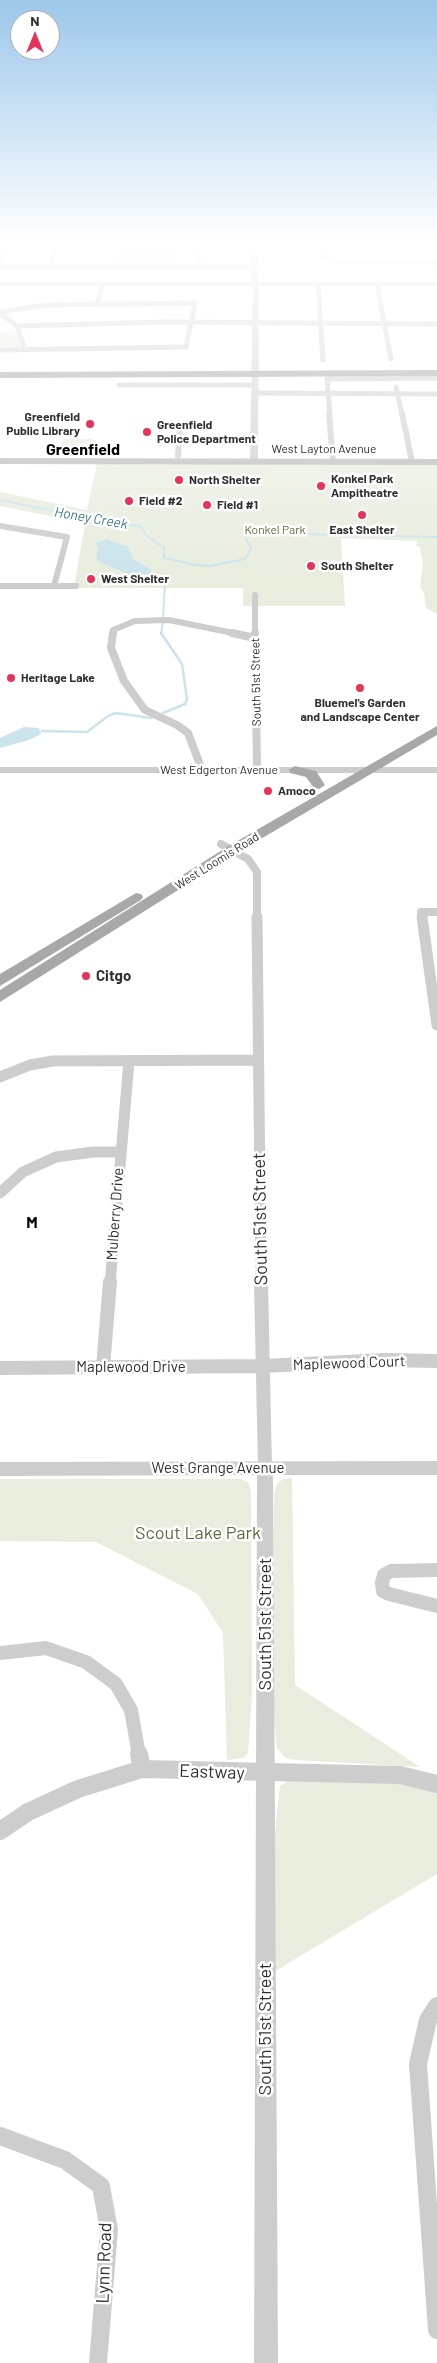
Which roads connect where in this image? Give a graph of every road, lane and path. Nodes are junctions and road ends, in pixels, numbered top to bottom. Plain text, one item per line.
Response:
1 (255, 353) edge
2 (323, 353) edge
3 (387, 353) edge
4 (324, 360) dead end
5 (388, 364) junction
6 (437, 368) edge
7 (0, 371) edge
8 (240, 371) junction
9 (270, 371) junction
10 (437, 373) edge
11 (0, 376) edge
12 (394, 378) junction
13 (437, 378) edge
14 (119, 385) dead end
15 (254, 385) junction
16 (254, 393) junction
17 (328, 393) junction
18 (398, 393) junction
19 (437, 394) edge
20 (180, 425) dead end
21 (178, 456) junction
22 (0, 457) edge
23 (437, 457) edge
24 (254, 459) junction
25 (333, 459) junction
26 (411, 460) junction
27 (0, 462) edge
28 (437, 462) edge
29 (0, 526) edge
30 (0, 586) edge
31 (54, 586) junction
32 (76, 586) dead end
33 (254, 595) dead end
34 (255, 638) junction
35 (437, 717) edge
36 (437, 730) edge
37 (389, 751) junction
38 (368, 769) junction
39 (0, 770) edge
40 (202, 770) junction
41 (256, 770) junction
42 (296, 770) junction
43 (344, 770) junction
44 (437, 770) edge
45 (320, 788) junction
46 (227, 847) junction
47 (437, 912) edge
48 (22, 975) junction
49 (0, 981) edge
50 (0, 997) edge
51 (437, 1025) edge
52 (258, 1060) junction
53 (129, 1061) junction
54 (0, 1077) edge
55 (120, 1152) junction
56 (0, 1193) edge
57 (437, 1361) edge
58 (262, 1366) junction
59 (103, 1367) junction
60 (0, 1368) edge
61 (0, 1468) edge
62 (265, 1468) junction
63 (437, 1468) edge
64 (437, 1570) edge
65 (437, 1606) edge
66 (0, 1653) edge
67 (142, 1769) junction
68 (264, 1774) junction
69 (437, 1784) edge
70 (0, 1831) edge
71 (437, 2006) edge
72 (0, 2136) edge
73 (433, 2210) edge
74 (437, 2330) edge
75 (98, 2363) edge
76 (266, 2363) edge

1 - 15 street
2 - 4 street
3 - 5 street
5 - 6 highway
5 - 9 highway
7 - 8 highway
8 - 9 highway
8 - 11 highway
9 - 10 highway
12 - 13 street
12 - 17 street
12 - 18 street
14 - 15 street
15 - 16 street
16 - 17 street
16 - 24 street
17 - 18 street
17 - 25 street
18 - 19 street
18 - 26 street
20 - 21 street
21 - 22 main road, West Layton Avenue
21 - 24 main road, West Layton Avenue
23 - 26 main road, West Layton Avenue
24 - 25 main road, West Layton Avenue
24 - 27 main road, West Layton Avenue
25 - 26 main road, West Layton Avenue
26 - 28 main road, West Layton Avenue
29 - 31 street
30 - 31 street
31 - 32 street
33 - 34 street, South 51st Street
34 - 40 street
34 - 41 street, South 51st Street
35 - 37 main road, West Loomis Road
36 - 37 main road, West Loomis Road
37 - 38 main road, West Loomis Road
37 - 43 main road, West Loomis Road
38 - 43 street, West Edgerton Avenue
38 - 44 street, West Edgerton Avenue
38 - 45 main road, West Loomis Road
39 - 40 street, West Edgerton Avenue
40 - 41 street, West Edgerton Avenue
41 - 42 street, West Edgerton Avenue
42 - 43 street, West Edgerton Avenue
42 - 45 main road
43 - 45 main road, West Loomis Road
45 - 46 main road, West Loomis Road
46 - 48 main road, West Loomis Road
46 - 52 street, South 51st Street
47 - 51 street
48 - 49 main road, West Loomis Road
48 - 50 main road, West Loomis Road
52 - 53 street
52 - 58 street, South 51st Street
53 - 54 street
53 - 55 street, Mulberry Drive
55 - 56 street
55 - 59 street, Mulberry Drive
57 - 58 street, Maplewood Court
58 - 59 street, Maplewood Drive
58 - 62 street, South 51st Street
59 - 60 street, Maplewood Drive
61 - 62 street, West Grange Avenue
62 - 63 street, West Grange Avenue
62 - 68 street, South 51st Street
64 - 65 street
66 - 67 street
67 - 68 street, Eastway
67 - 70 street, Eastway
68 - 69 street, Eastway
68 - 76 street, South 51st Street
71 - 73 street
72 - 75 street, Lynn Road
73 - 74 street

